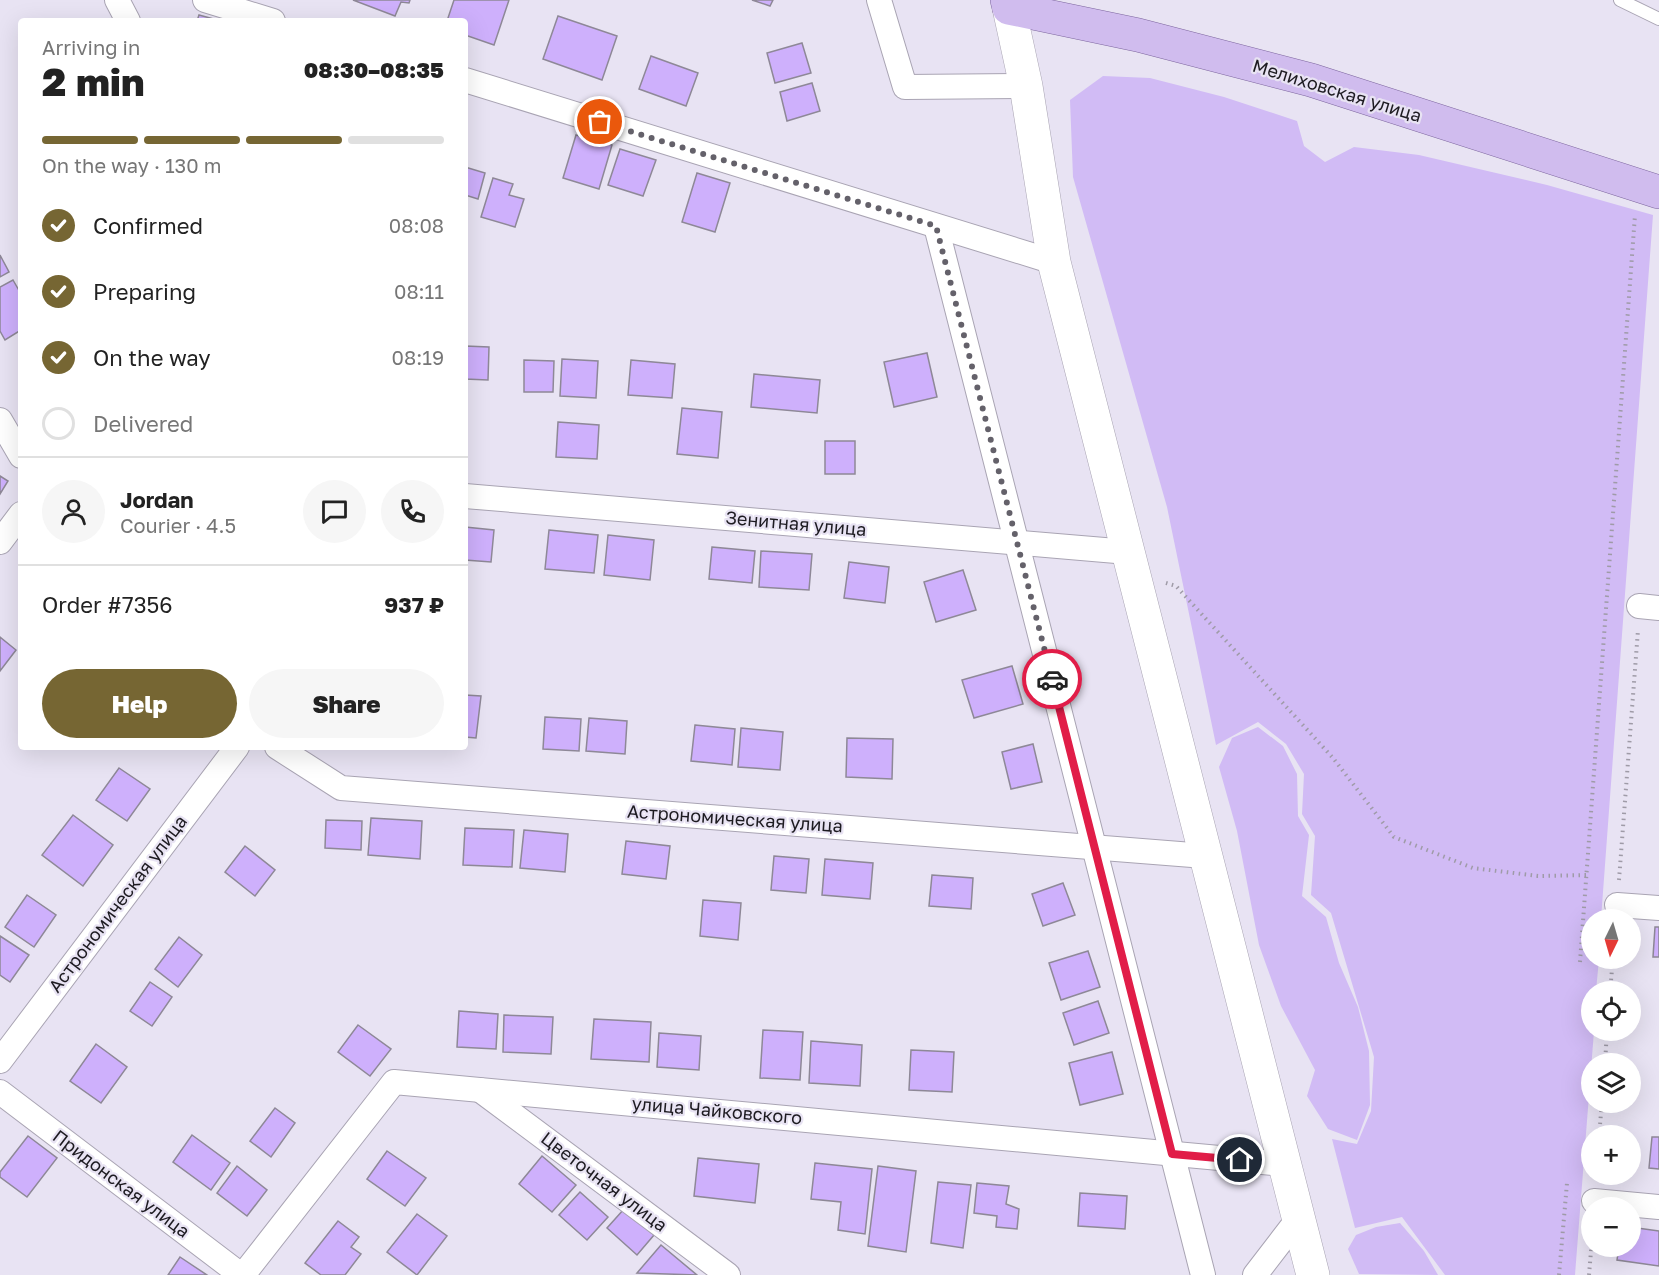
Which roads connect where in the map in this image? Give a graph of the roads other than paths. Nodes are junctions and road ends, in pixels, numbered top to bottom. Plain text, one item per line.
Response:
1 (117, 0) edge
2 (205, 0) edge
3 (879, 0) edge
4 (1620, 0) edge
5 (1008, 4) edge
6 (126, 18) edge
7 (263, 18) edge
8 (1659, 19) edge
9 (468, 81) edge
10 (1026, 86) junction
11 (1648, 189) edge
12 (936, 226) junction
13 (1054, 262) junction
14 (0, 420) edge
15 (18, 451) edge
16 (468, 496) edge
17 (18, 518) edge
18 (0, 542) edge
19 (1017, 542) junction
20 (1131, 564) junction
21 (235, 750) edge
22 (281, 750) edge
23 (1095, 847) junction
24 (1205, 856) junction
25 (1617, 905) road end
26 (1659, 908) edge
27 (0, 1061) edge
28 (480, 1089) junction
29 (0, 1092) edge
30 (1172, 1154) junction
31 (1284, 1164) junction
32 (1641, 1205) edge
33 (1659, 1207) edge
34 (1298, 1219) junction
35 (242, 1275) edge
36 (728, 1275) edge
37 (1203, 1275) edge
38 (1256, 1275) edge
39 (1313, 1275) edge

1 - 6 street
2 - 7 street
3 - 10 street
4 - 8 lane
5 - 10 main road
5 - 11 main road, Мелиховская улица
9 - 12 street
10 - 13 main road
12 - 13 street
12 - 19 street
13 - 20 main road
14 - 15 street
16 - 19 street, Зенитная улица
17 - 18 street
19 - 20 street, Зенитная улица
19 - 23 street
20 - 24 main road
21 - 27 street, Астрономическая улица
22 - 23 street, Астрономическая улица
23 - 24 street, Астрономическая улица
23 - 30 street
24 - 31 main road
25 - 26 street
28 - 30 street, улица Чайковского
28 - 35 street, улица Чайковского
28 - 36 street, Цветочная улица
29 - 35 street, Придонская улица
30 - 31 street, улица Чайковского
30 - 37 street
31 - 34 main road
32 - 33 street
34 - 38 street
34 - 39 main road

